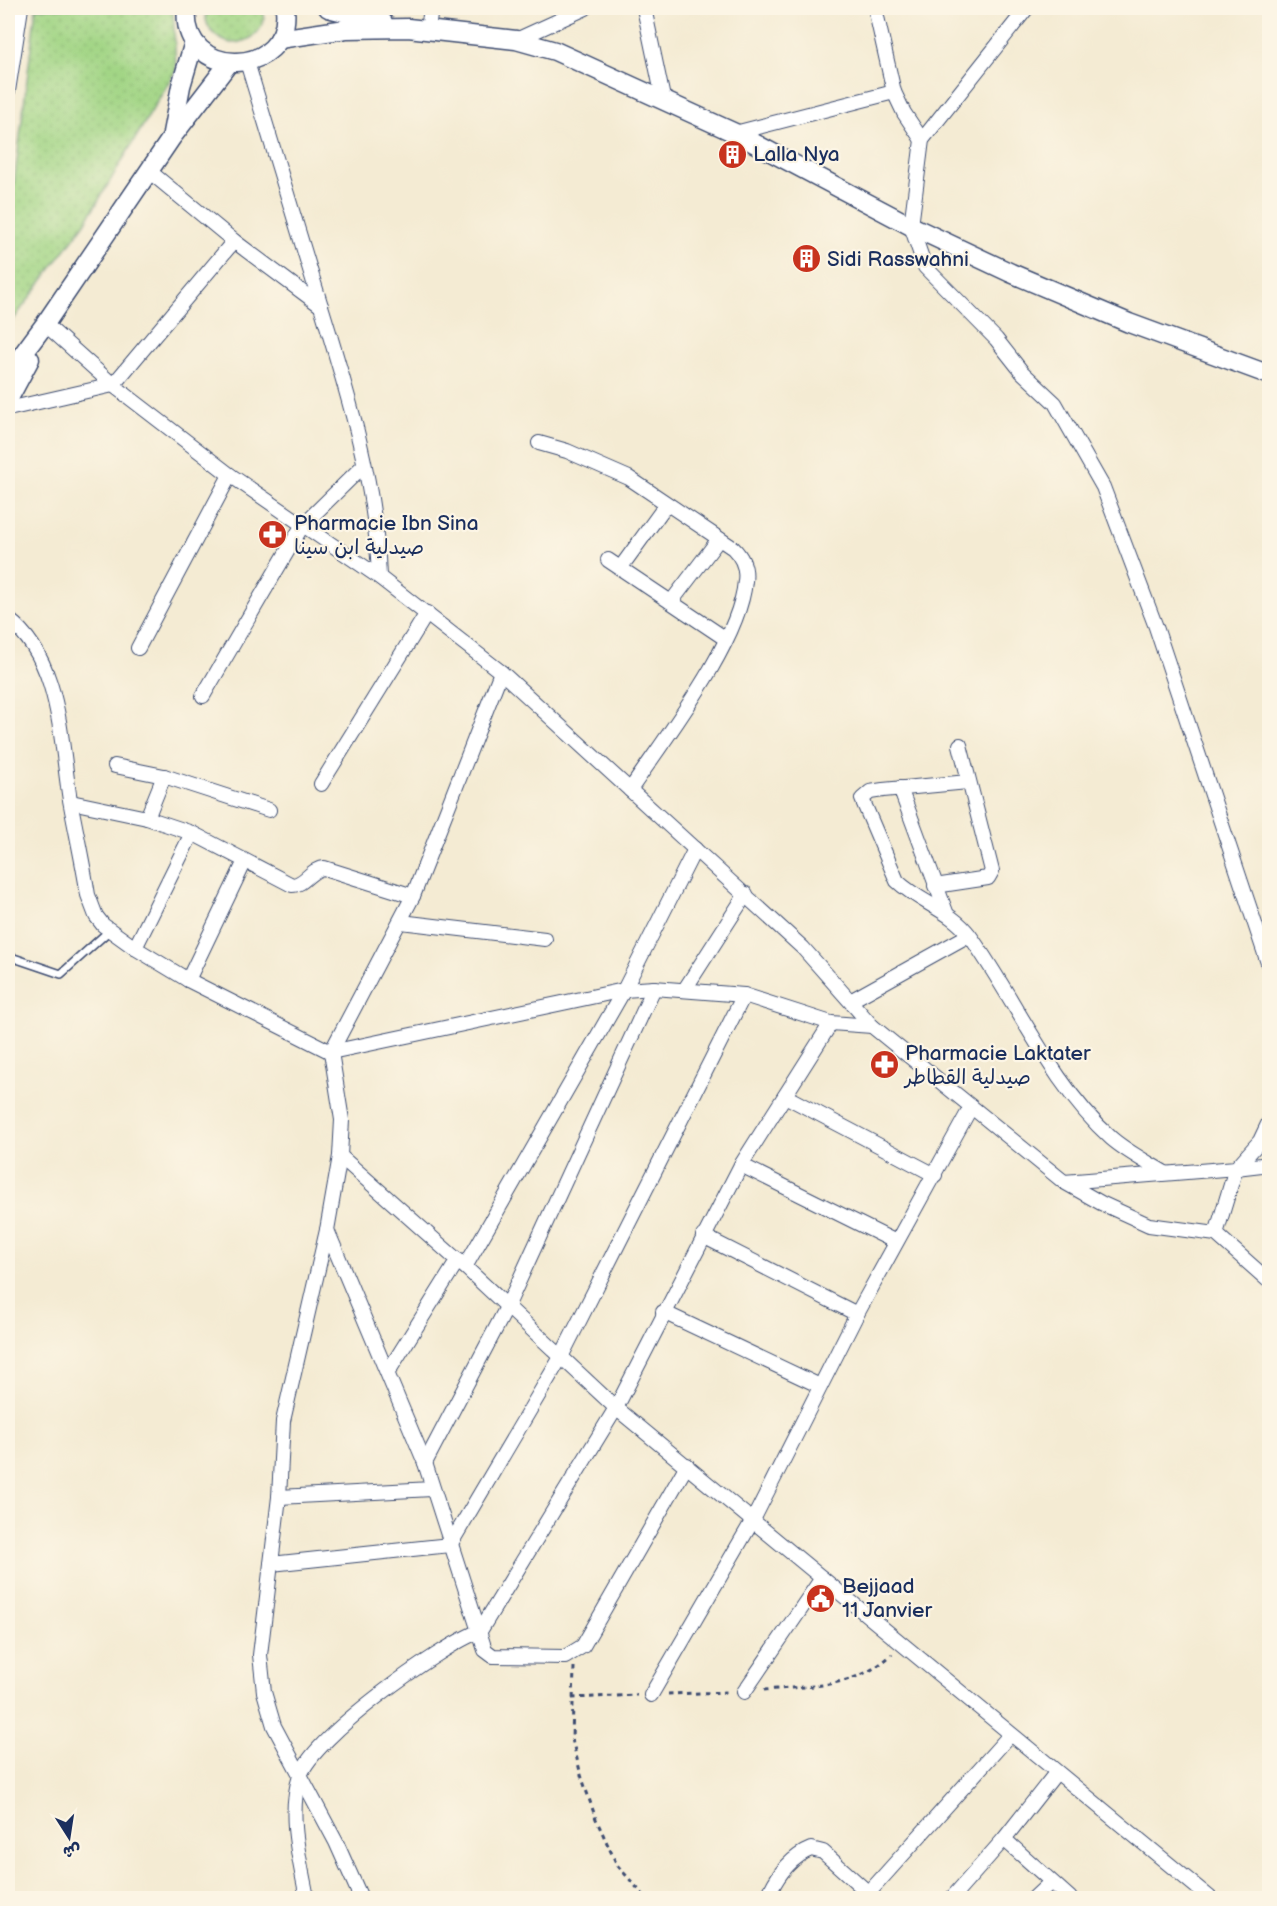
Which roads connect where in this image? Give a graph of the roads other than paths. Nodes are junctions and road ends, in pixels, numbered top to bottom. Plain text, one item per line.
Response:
1 (21, 8) edge
2 (187, 8) edge
3 (285, 8) edge
4 (328, 8) edge
5 (430, 8) edge
6 (586, 8) edge
7 (644, 8) edge
8 (875, 8) edge
9 (1027, 8) edge
10 (408, 28) junction
11 (428, 30) junction
12 (279, 39) junction
13 (516, 40) junction
14 (194, 42) junction
15 (238, 63) junction
16 (8, 91) edge
17 (894, 92) junction
18 (663, 98) junction
19 (735, 132) junction
20 (172, 137) junction
21 (922, 140) junction
22 (149, 171) junction
23 (911, 226) junction
24 (234, 241) junction
25 (321, 306) junction
26 (45, 324) junction
27 (8, 374) edge
28 (1269, 375) edge
29 (113, 385) junction
30 (8, 400) edge
31 (8, 409) edge
32 (540, 443) dead end
33 (364, 465) junction
34 (230, 475) junction
35 (666, 505) junction
36 (302, 526) junction
37 (719, 539) junction
38 (608, 560) dead end
39 (621, 567) junction
40 (379, 577) junction
41 (671, 602) junction
42 (427, 613) junction
43 (8, 619) edge
44 (726, 639) junction
45 (138, 648) dead end
46 (501, 672) junction
47 (203, 696) dead end
48 (960, 745) dead end
49 (115, 766) dead end
50 (164, 776) junction
51 (968, 782) junction
52 (321, 784) dead end
53 (900, 788) junction
54 (630, 790) junction
55 (71, 802) junction
56 (269, 810) dead end
57 (147, 818) junction
58 (192, 833) junction
59 (695, 849) junction
60 (245, 861) junction
61 (935, 886) junction
62 (746, 894) junction
63 (413, 896) junction
64 (946, 912) junction
65 (401, 922) junction
66 (110, 930) junction
67 (969, 935) junction
68 (545, 939) dead end
69 (135, 948) junction
70 (8, 956) edge
71 (1269, 969) edge
72 (188, 980) junction
73 (654, 988) junction
74 (685, 989) junction
75 (624, 990) junction
76 (744, 995) junction
77 (852, 1000) junction
78 (831, 1023) junction
79 (872, 1026) junction
80 (331, 1052) junction
81 (785, 1096) junction
82 (971, 1107) junction
83 (1269, 1120) edge
84 (340, 1156) junction
85 (1269, 1164) edge
86 (741, 1165) junction
87 (1236, 1168) junction
88 (1165, 1173) junction
89 (935, 1175) junction
90 (1064, 1182) junction
91 (327, 1230) junction
92 (1216, 1234) junction
93 (703, 1236) junction
94 (896, 1242) junction
95 (461, 1264) junction
96 (1269, 1281) edge
97 (507, 1307) junction
98 (663, 1312) junction
99 (858, 1314) junction
100 (561, 1357) junction
101 (388, 1372) junction
102 (820, 1386) junction
103 (616, 1408) junction
104 (425, 1463) junction
105 (687, 1466) junction
106 (432, 1489) junction
107 (279, 1497) junction
108 (753, 1520) junction
109 (450, 1545) junction
110 (271, 1564) junction
111 (822, 1578) junction
112 (480, 1631) junction
113 (744, 1692) dead end
114 (651, 1695) dead end
115 (1010, 1734) junction
116 (1056, 1773) junction
117 (301, 1774) junction
118 (1004, 1839) junction
119 (1051, 1882) junction
120 (869, 1897) edge
121 (307, 1899) edge
122 (361, 1899) edge
123 (774, 1899) edge
124 (952, 1899) edge
125 (1034, 1899) edge
126 (1070, 1899) edge
127 (1210, 1899) edge

1 - 16 street
2 - 14 main road
3 - 12 main road
4 - 10 main road
5 - 11 street
6 - 13 street
7 - 18 street
8 - 17 street
9 - 21 street
10 - 11 main road
10 - 12 main road
11 - 13 main road
12 - 15 main road
13 - 18 main road
14 - 15 main road
14 - 20 main road
15 - 20 main road
15 - 25 street
17 - 19 street
17 - 21 street
18 - 19 main road
19 - 23 main road
20 - 22 main road
21 - 23 street
22 - 24 street
22 - 26 main road
23 - 28 main road
23 - 71 street
24 - 25 street
24 - 29 street
25 - 33 street
26 - 27 main road
26 - 29 street
26 - 30 main road
29 - 31 street
29 - 34 street
32 - 35 street
33 - 36 street
33 - 40 street
34 - 36 street
34 - 45 street
35 - 37 street
35 - 39 street
36 - 40 street
36 - 47 street
37 - 41 street
37 - 44 street
38 - 39 street
39 - 41 street
40 - 42 street
41 - 44 street
42 - 46 street
42 - 52 street
43 - 55 street
44 - 54 street
46 - 54 street
46 - 63 street
48 - 51 street
49 - 50 street
50 - 56 street
50 - 57 street
51 - 53 street
51 - 61 street
53 - 61 street
53 - 64 street
54 - 59 street
55 - 57 street
55 - 66 street
57 - 58 street
58 - 60 street
58 - 69 street
59 - 62 street
59 - 75 street
60 - 63 street
60 - 72 street
61 - 64 street
62 - 74 street
62 - 77 street
63 - 65 street
64 - 67 street
65 - 68 street
65 - 80 street
66 - 69 street
66 - 70 lane
67 - 77 street
67 - 88 street
69 - 72 street
72 - 80 street
73 - 74 street
73 - 75 street
73 - 97 street
74 - 76 street
75 - 80 street
75 - 95 street
76 - 78 street
76 - 100 street
77 - 79 street
78 - 79 street
78 - 81 street
79 - 82 street
80 - 84 street
81 - 86 street
81 - 89 street
82 - 89 street
82 - 90 street
83 - 87 street
84 - 91 street
84 - 95 street
85 - 87 street
86 - 93 street
86 - 94 street
87 - 88 street
87 - 92 street
88 - 90 street
89 - 94 street
90 - 92 street
91 - 101 street
91 - 107 street
92 - 96 street
93 - 98 street
93 - 99 street
94 - 99 street
95 - 97 street
95 - 101 street
97 - 100 street
97 - 104 street
98 - 102 street
98 - 103 street
99 - 102 street
100 - 103 street
100 - 109 street
101 - 104 street
102 - 108 street
103 - 105 street
103 - 112 street
104 - 106 street
105 - 108 street
105 - 112 street
106 - 107 street
106 - 109 street
107 - 110 street
108 - 111 street
108 - 114 street
109 - 110 street
109 - 112 street
110 - 117 street
111 - 113 street
111 - 115 street
112 - 117 street
115 - 116 street
115 - 120 street
116 - 118 street
116 - 127 street
117 - 121 street
117 - 122 street
118 - 119 street
118 - 124 street
119 - 125 street
119 - 126 street
120 - 123 street

